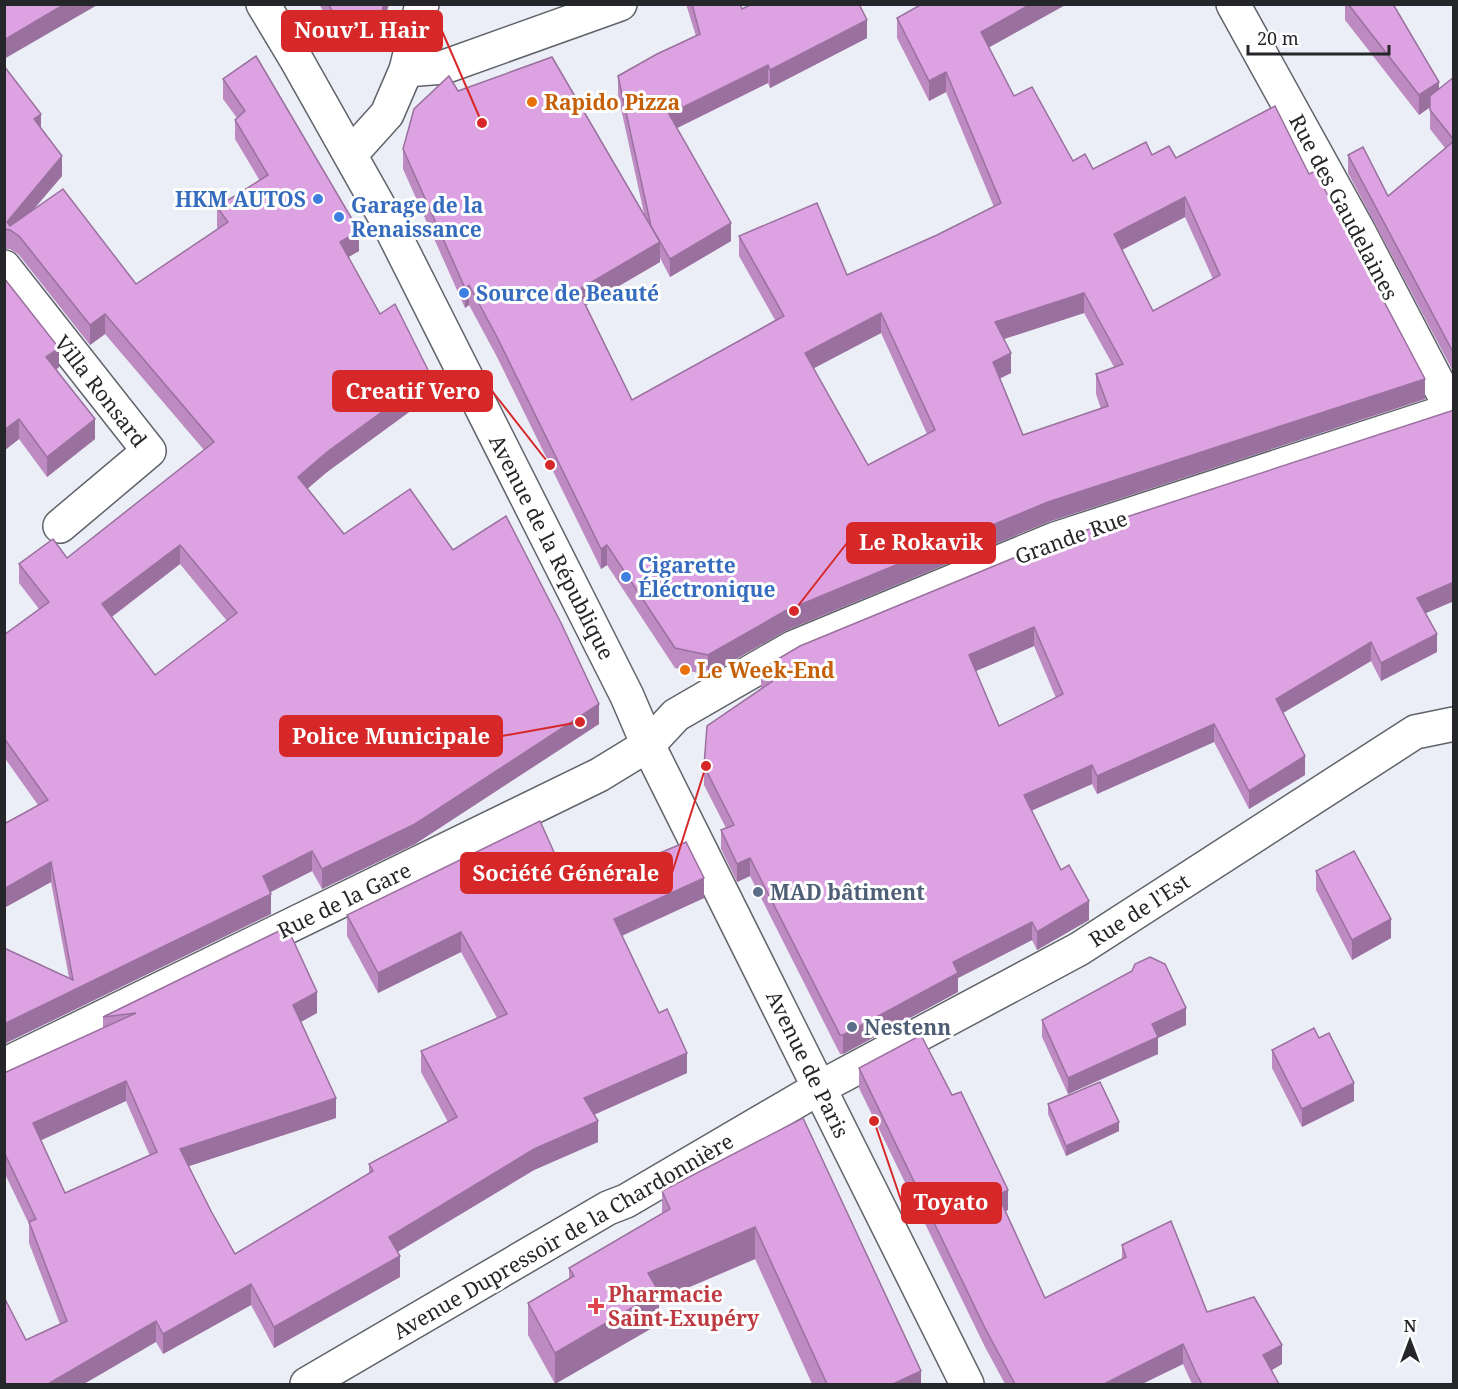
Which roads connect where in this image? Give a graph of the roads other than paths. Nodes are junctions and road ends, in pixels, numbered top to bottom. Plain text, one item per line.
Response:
1 (263, 4) edge
2 (422, 4) edge
3 (620, 4) edge
4 (1233, 4) edge
5 (406, 70) junction
6 (351, 154) junction
7 (4, 267) edge
8 (1453, 410) edge
9 (60, 526) dead end
10 (1454, 724) edge
11 (648, 745) junction
12 (4, 1065) edge
13 (819, 1088) junction
14 (307, 1384) edge
15 (967, 1384) edge

1 - 6 main road, Avenue de la République
2 - 5 main road
3 - 5 main road
4 - 8 main road, Rue des Gaudelaines
5 - 6 main road
6 - 11 main road, Avenue de la République
7 - 9 main road, Villa Ronsard
8 - 11 main road, Grande Rue
10 - 13 main road, Rue de l'Est
11 - 12 main road, Rue de la Gare
11 - 13 main road, Avenue de Paris
13 - 14 main road, Avenue Dupressoir de la Chardonnière
13 - 15 main road, Avenue de Paris

